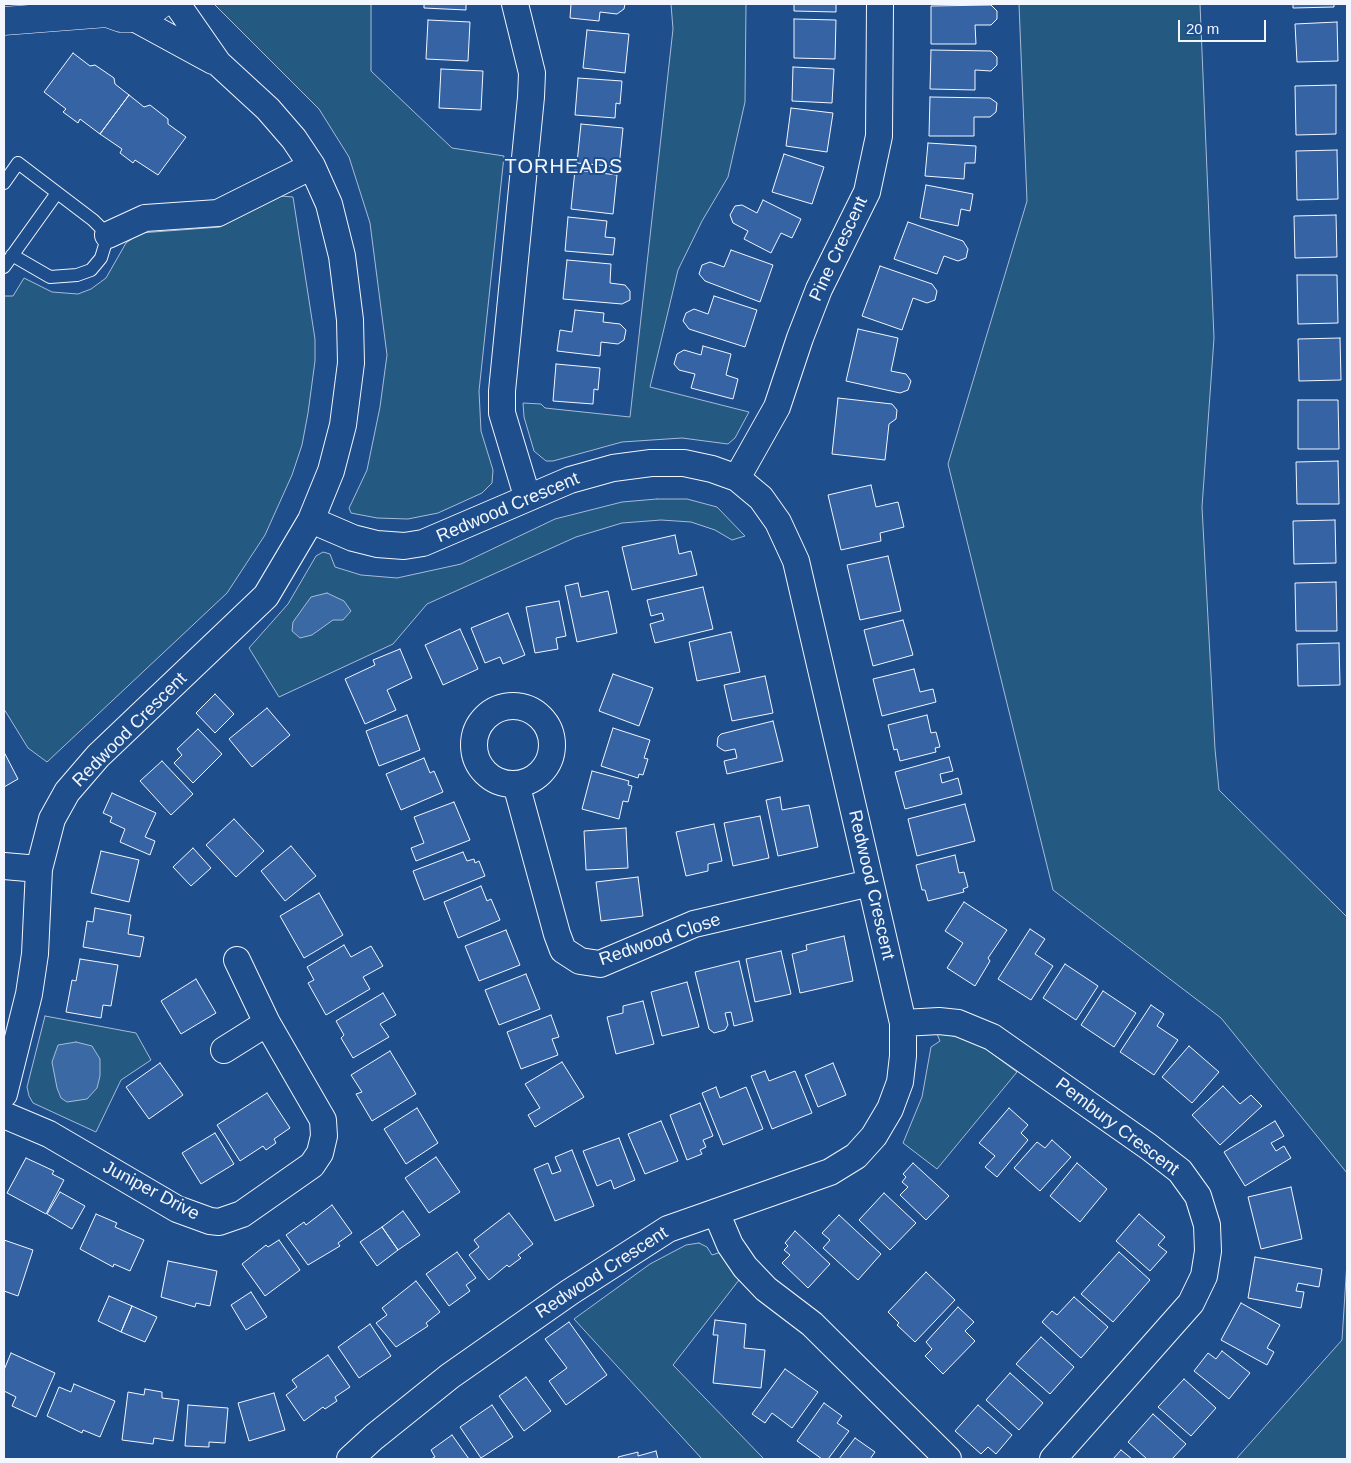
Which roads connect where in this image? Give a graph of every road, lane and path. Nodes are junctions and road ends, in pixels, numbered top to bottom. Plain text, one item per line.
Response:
1 (18, 4) edge
2 (161, 4) edge
3 (177, 4) edge
4 (515, 4) edge
5 (880, 4) edge
6 (102, 8) edge
7 (4, 11) edge
8 (134, 18) junction
9 (4, 21) edge
10 (218, 63) junction
11 (312, 166) junction
12 (4, 183) edge
13 (57, 193) junction
14 (108, 234) junction
15 (12, 255) junction
16 (4, 267) edge
17 (737, 478) junction
18 (527, 496) junction
19 (311, 520) junction
20 (516, 784) dead end
21 (4, 866) edge
22 (39, 869) junction
23 (870, 883) junction
24 (237, 960) dead end
25 (267, 1022) junction
26 (902, 1023) junction
27 (224, 1050) dead end
28 (4, 1094) edge
29 (4, 1115) edge
30 (716, 1212) junction
31 (350, 1459) edge
32 (948, 1459) edge
33 (1053, 1459) edge

1 - 7 street
2 - 8 street
3 - 10 street, Redwood Crescent
4 - 18 street
5 - 17 street, Pine Crescent
6 - 8 street
6 - 9 street
8 - 10 street, Redwood Crescent
10 - 11 street, Redwood Crescent
11 - 14 street
11 - 19 street, Redwood Crescent
12 - 13 lane
13 - 14 lane
13 - 15 lane
14 - 15 lane
15 - 16 lane
17 - 18 street, Redwood Crescent
17 - 23 street, Redwood Crescent
18 - 19 street, Redwood Crescent
19 - 22 street, Redwood Crescent
20 - 23 street, Redwood Close
21 - 22 street
22 - 28 street, Redwood Crescent
23 - 26 street, Redwood Crescent
24 - 25 street, Juniper Drive
25 - 27 street
25 - 29 street, Juniper Drive
26 - 30 street, Redwood Crescent
26 - 33 street, Pembury Crescent
30 - 31 street, Redwood Crescent
30 - 32 street

